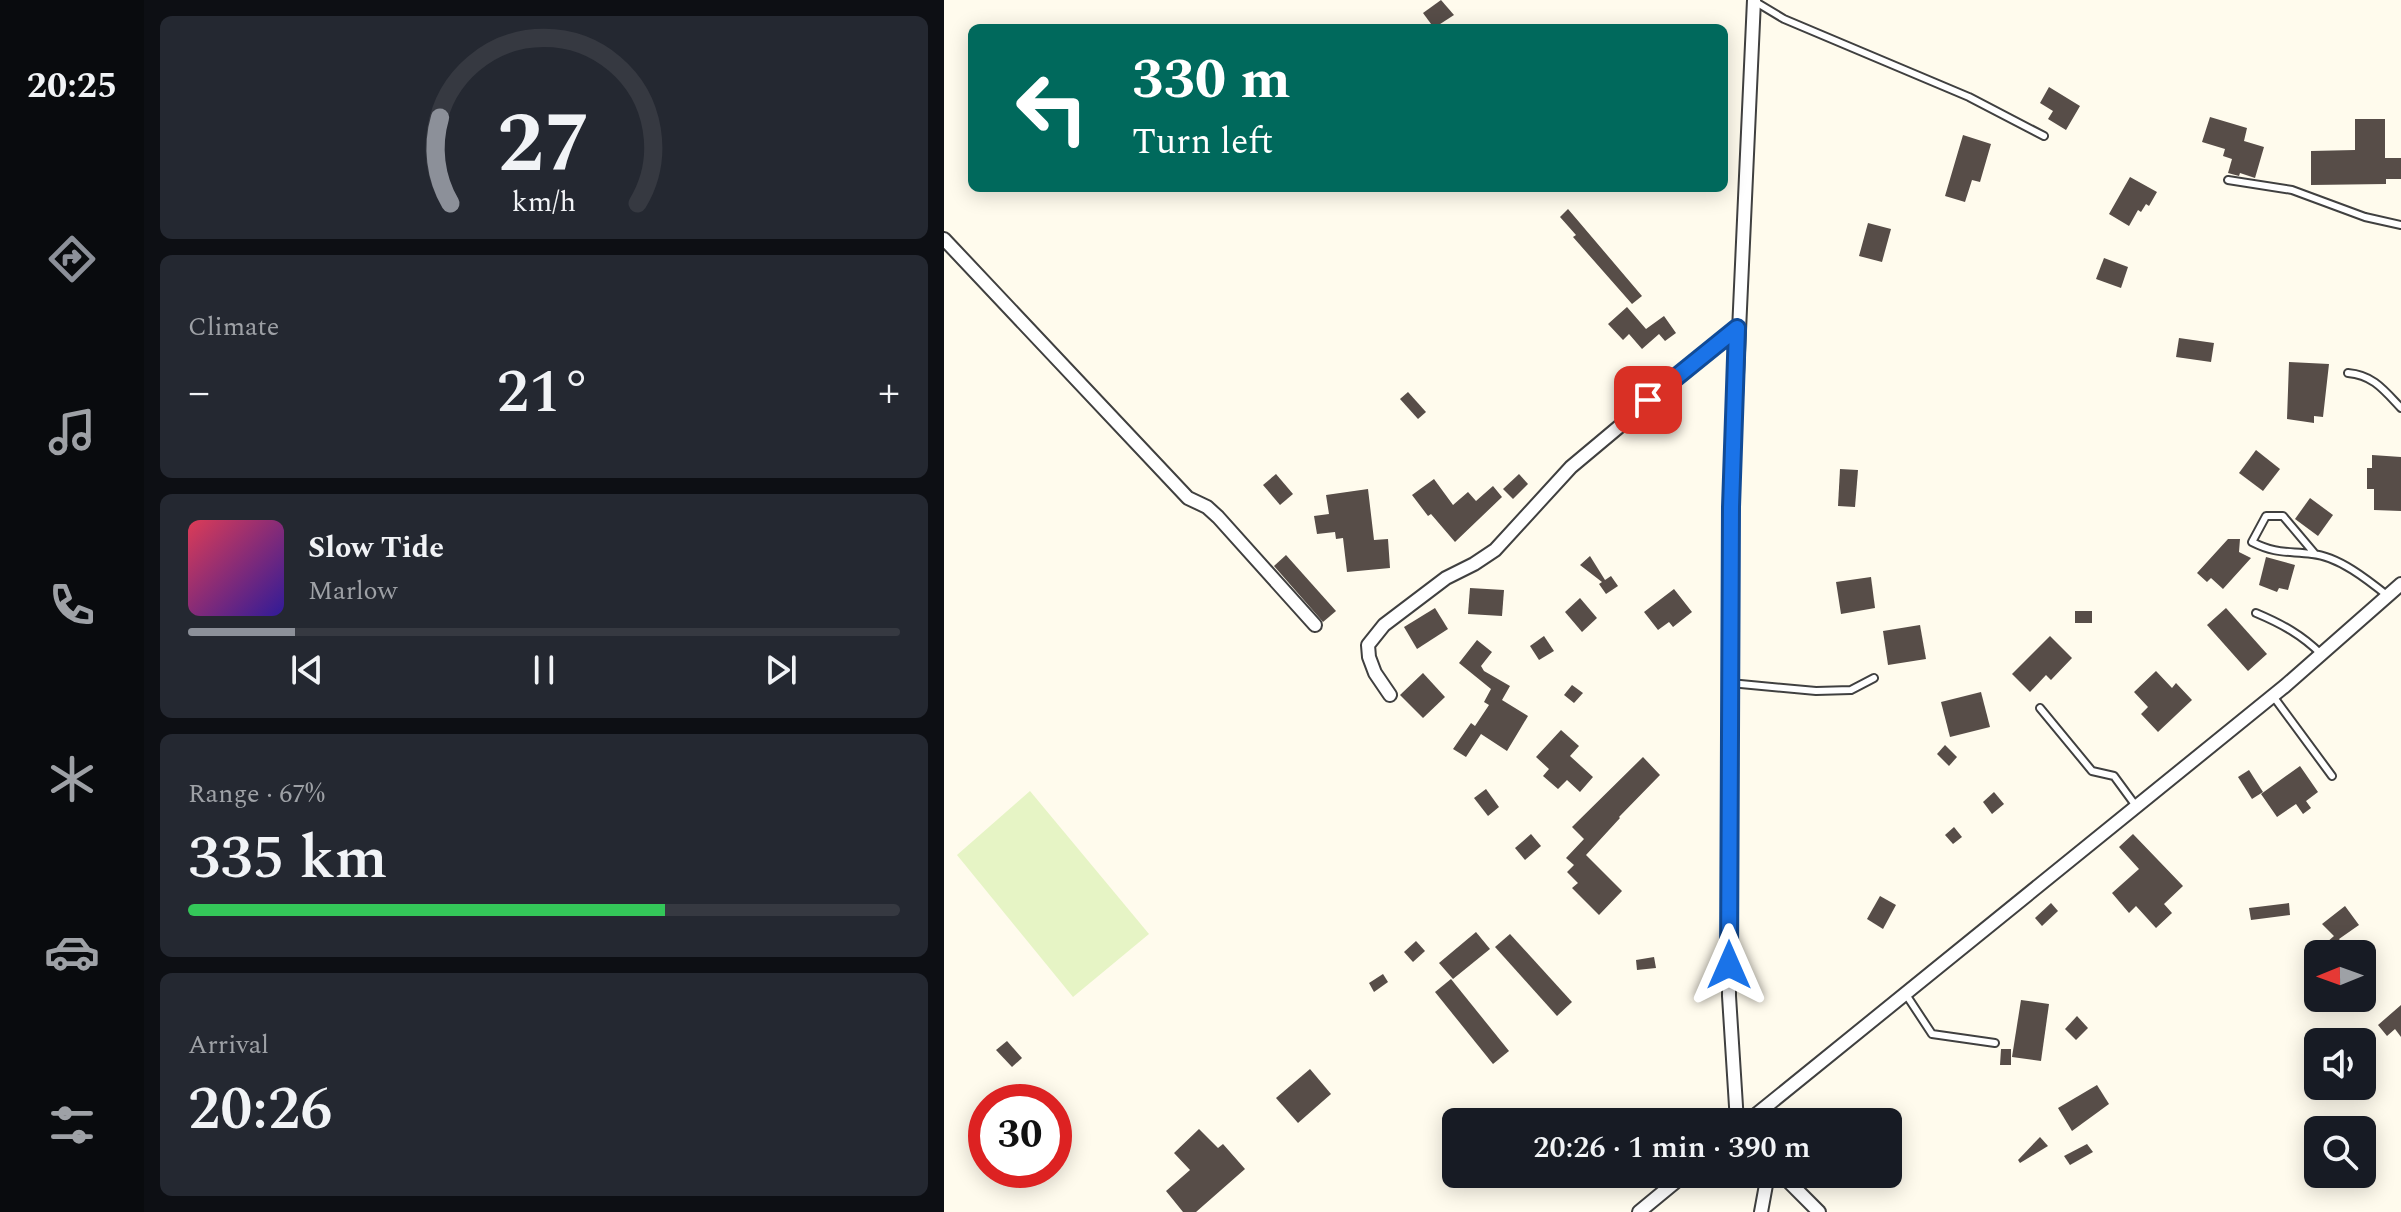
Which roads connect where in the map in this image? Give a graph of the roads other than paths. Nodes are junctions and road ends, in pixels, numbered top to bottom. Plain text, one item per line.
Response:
1 (1754, 1) edge
2 (2044, 136) dead end
3 (2228, 180) dead end
4 (2401, 225) edge
5 (944, 239) edge
6 (1737, 328) junction
7 (2348, 373) dead end
8 (2401, 408) edge
9 (2315, 554) junction
10 (2401, 584) edge
11 (2388, 596) junction
12 (2256, 613) dead end
13 (1315, 625) dead end
14 (2321, 654) junction
15 (1874, 678) dead end
16 (1730, 683) junction
17 (1390, 695) dead end
18 (2273, 696) junction
19 (2040, 708) dead end
20 (2332, 776) dead end
21 (2136, 806) junction
22 (1905, 993) junction
23 (1995, 1043) dead end
24 (1736, 1108) edge
25 (1764, 1108) edge
26 (1668, 1188) edge
27 (1765, 1188) edge
28 (1795, 1188) edge
29 (1639, 1212) edge
30 (1761, 1212) edge
31 (1819, 1212) edge

1 - 2 lane
1 - 6 street
3 - 4 lane
5 - 13 street
6 - 16 street
6 - 17 street
7 - 8 lane
9 - 9 lane
9 - 11 lane
10 - 11 street
11 - 14 street
12 - 14 lane
14 - 18 street
15 - 16 lane
16 - 24 street
18 - 20 lane
18 - 21 street
19 - 21 lane
21 - 22 street
22 - 23 lane
22 - 25 street
26 - 29 street
27 - 30 street
28 - 31 street

